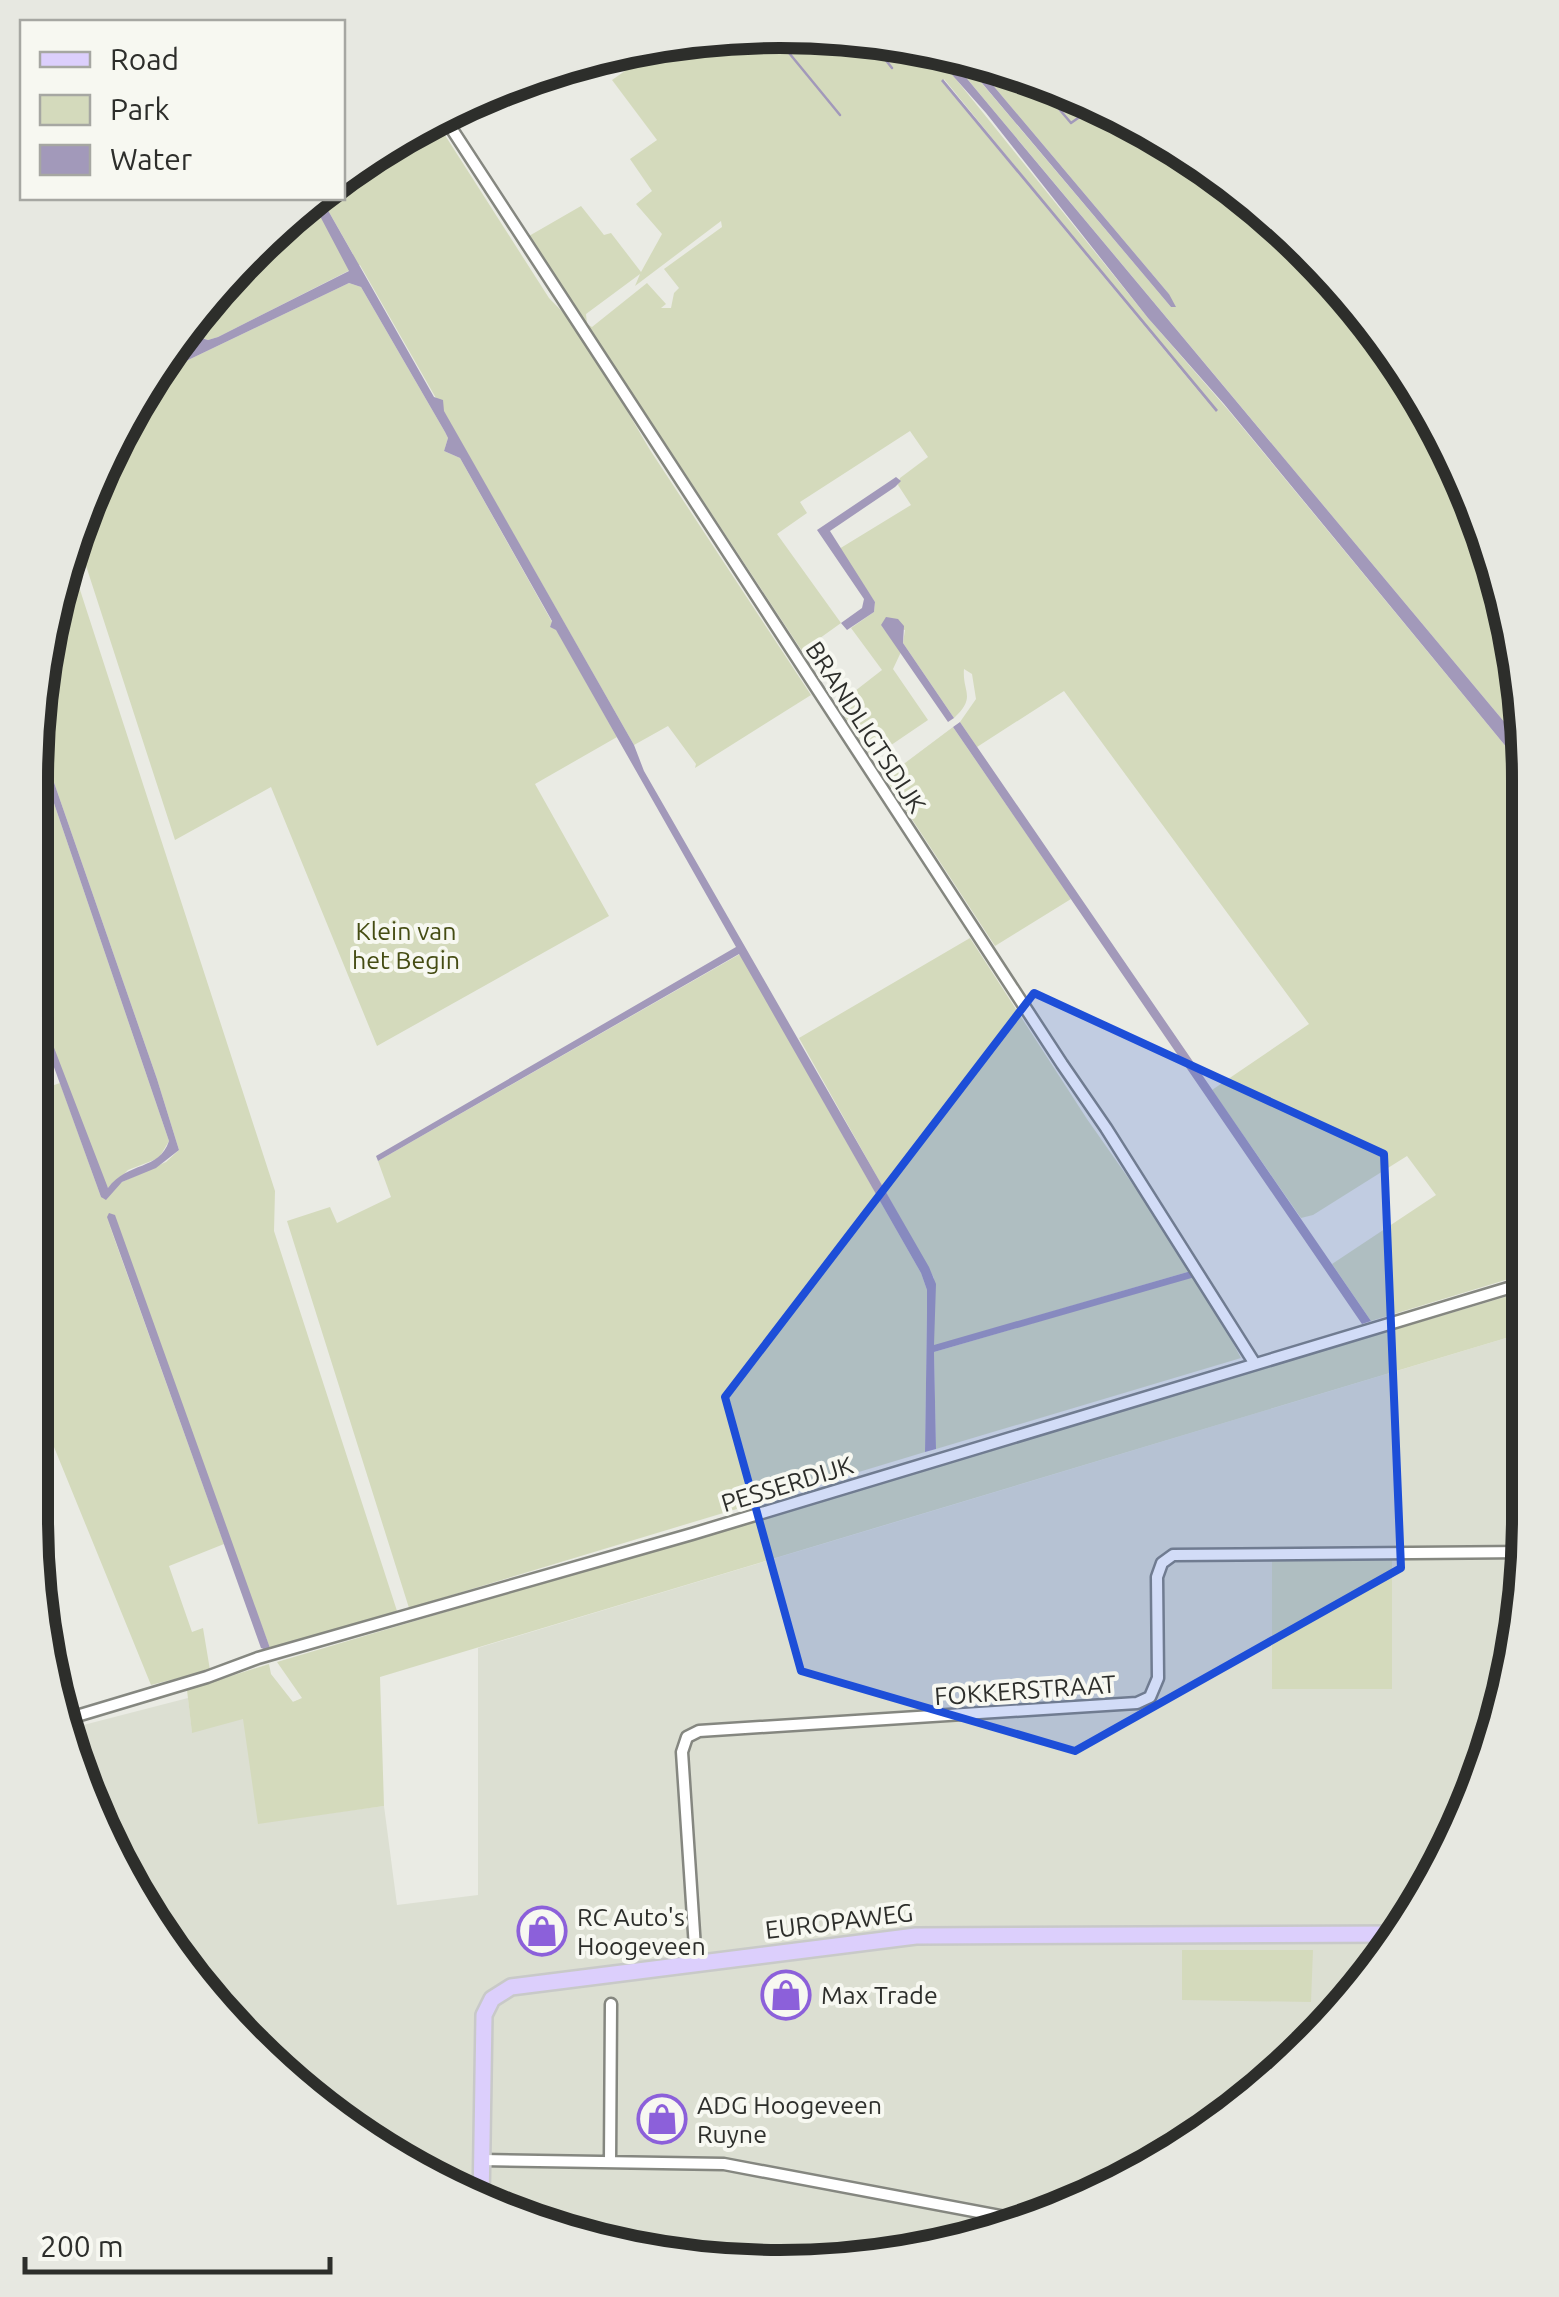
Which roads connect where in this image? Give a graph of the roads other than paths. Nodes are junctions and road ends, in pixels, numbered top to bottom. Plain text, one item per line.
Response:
1 (450, 126) edge
2 (1512, 1287) edge
3 (1255, 1364) junction
4 (1511, 1552) edge
5 (75, 1717) edge
6 (1381, 1934) edge
7 (696, 1963) junction
8 (611, 2004) dead end
9 (482, 2160) junction
10 (610, 2162) junction
11 (481, 2186) edge
12 (999, 2216) edge

1 - 3 street, BRANDLIGTSDIJK
2 - 3 street, PESSERDIJK
3 - 5 street, PESSERDIJK
4 - 7 street, FOKKERSTRAAT
6 - 7 main road, EUROPAWEG
7 - 9 main road, EUROPAWEG
8 - 10 street
9 - 10 street
9 - 11 main road, EUROPAWEG
10 - 12 street

